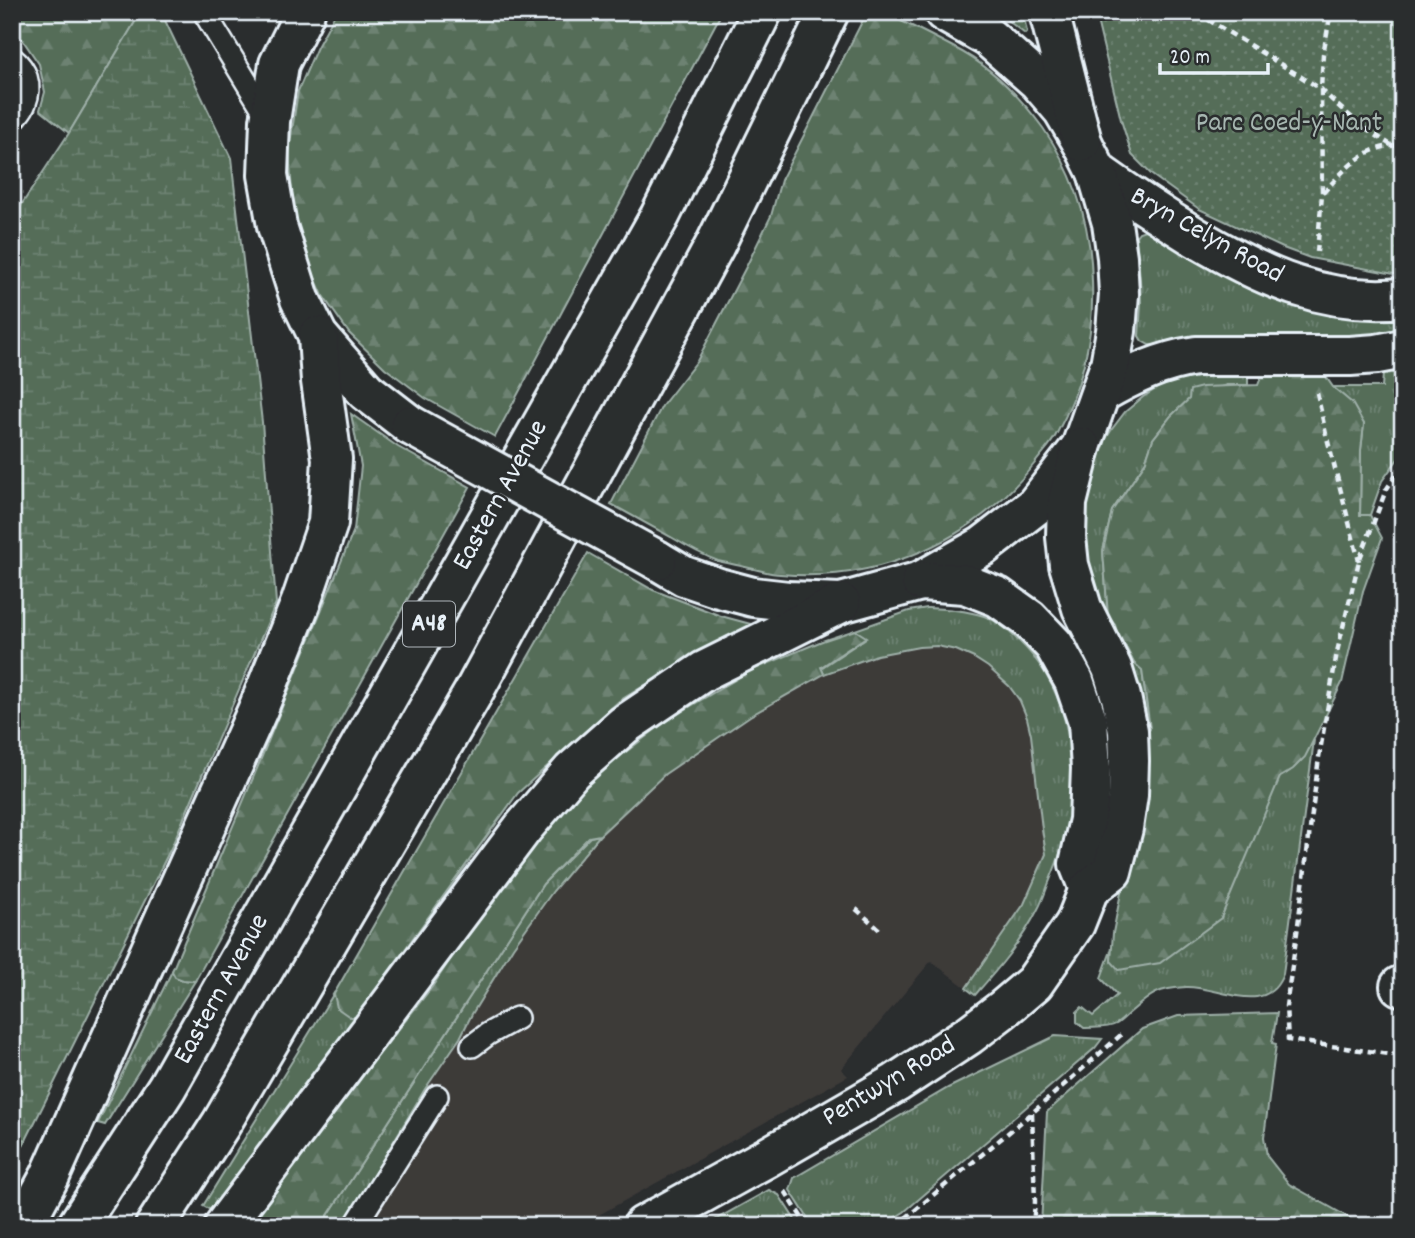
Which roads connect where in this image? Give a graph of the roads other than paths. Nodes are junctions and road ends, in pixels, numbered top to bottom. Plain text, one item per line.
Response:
1 (204, 12) edge
2 (305, 12) edge
3 (762, 12) edge
4 (829, 12) edge
5 (944, 12) edge
6 (1049, 12) edge
7 (12, 58) edge
8 (270, 121) junction
9 (12, 122) edge
10 (1089, 157) junction
11 (1403, 298) edge
12 (318, 336) junction
13 (1403, 349) edge
14 (1101, 393) junction
15 (1081, 447) junction
16 (921, 581) junction
17 (841, 603) junction
18 (1089, 889) junction
19 (517, 1018) dead end
20 (472, 1046) dead end
21 (437, 1096) dead end
22 (23, 1226) edge
23 (78, 1226) edge
24 (155, 1226) edge
25 (224, 1226) edge
26 (355, 1226) edge
27 (643, 1226) edge

1 - 8 lane
2 - 8 main road
3 - 23 main road, Eastern Avenue / A48
4 - 24 main road, A48
5 - 10 main road
6 - 10 main road
7 - 9 lane
8 - 12 main road
10 - 11 main road, Bryn Celyn Road
10 - 14 main road
12 - 17 main road, bridge
12 - 22 main road
13 - 14 main road
14 - 15 main road
15 - 16 main road
15 - 18 main road, Pentwyn Road
16 - 17 main road
16 - 18 main road
17 - 25 main road
18 - 27 main road, Pentwyn Road
19 - 20 lane
21 - 26 lane

